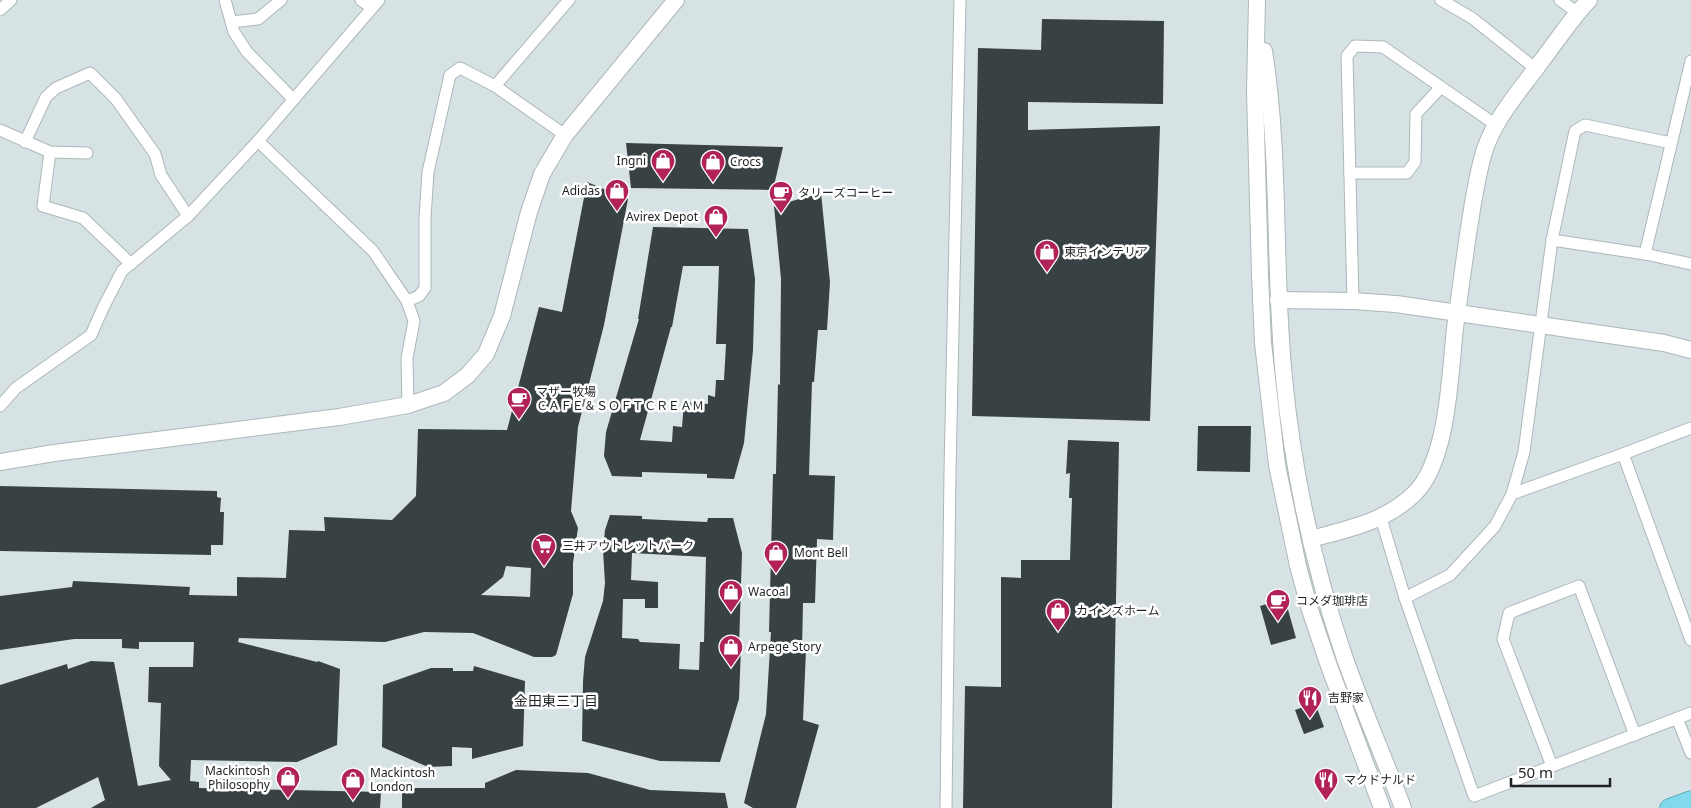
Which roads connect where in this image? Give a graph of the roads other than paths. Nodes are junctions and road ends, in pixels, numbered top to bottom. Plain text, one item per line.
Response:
1 (11, 0) edge
2 (224, 0) edge
3 (281, 0) edge
4 (361, 0) edge
5 (569, 0) edge
6 (676, 0) edge
7 (960, 0) edge
8 (1441, 0) edge
9 (1560, 0) edge
10 (1589, 0) edge
11 (376, 4) edge
12 (1257, 7) edge
13 (0, 10) edge
14 (1578, 12) junction
15 (231, 22) junction
16 (1691, 61) edge
17 (1536, 68) junction
18 (495, 86) junction
19 (1441, 88) junction
20 (293, 99) junction
21 (1496, 125) junction
22 (0, 130) edge
23 (565, 135) junction
24 (258, 141) junction
25 (25, 142) junction
26 (1671, 143) junction
27 (50, 152) junction
28 (87, 152) dead end
29 (1350, 173) junction
30 (188, 216) junction
31 (1552, 240) junction
32 (1645, 254) junction
33 (131, 264) junction
34 (1691, 264) edge
35 (1278, 300) junction
36 (408, 301) junction
37 (1352, 301) junction
38 (1457, 312) junction
39 (1542, 324) junction
40 (1691, 350) edge
41 (408, 405) junction
42 (0, 406) edge
43 (1691, 428) edge
44 (1623, 454) junction
45 (0, 462) edge
46 (1512, 494) junction
47 (1381, 518) junction
48 (1311, 539) junction
49 (1405, 598) junction
50 (1691, 640) edge
51 (1691, 713) edge
52 (1677, 718) junction
53 (1635, 735) junction
54 (1691, 753) edge
55 (1552, 766) junction
56 (1691, 800) edge
57 (946, 808) edge
58 (1382, 808) edge
59 (1403, 808) edge
60 (1669, 808) edge

1 - 13 street
2 - 15 street
3 - 15 street
4 - 11 street
5 - 18 street
6 - 23 street
7 - 57 street
8 - 17 street
9 - 14 street
10 - 14 street
11 - 20 street
12 - 35 street
12 - 58 street
14 - 17 street
15 - 20 street
16 - 26 street
17 - 21 street
18 - 23 street
18 - 36 street
19 - 21 street
19 - 29 street
19 - 29 street
20 - 24 street
21 - 38 street
22 - 25 street
23 - 41 street
24 - 30 street
24 - 36 street
25 - 27 street
25 - 30 street
26 - 31 street
26 - 32 street
27 - 28 street
27 - 33 street
29 - 37 street
30 - 33 street
31 - 32 street
31 - 39 street
32 - 34 street
33 - 42 street
35 - 37 street
35 - 48 street
36 - 41 street
37 - 38 street
38 - 39 street
38 - 47 street
39 - 40 street
39 - 46 street
41 - 45 street
43 - 44 street
44 - 46 street
44 - 50 street
46 - 49 street
47 - 48 street
47 - 49 street
48 - 59 street
49 - 55 street
51 - 52 street
52 - 53 street
52 - 54 street
53 - 55 street
53 - 55 street
56 - 60 main road

